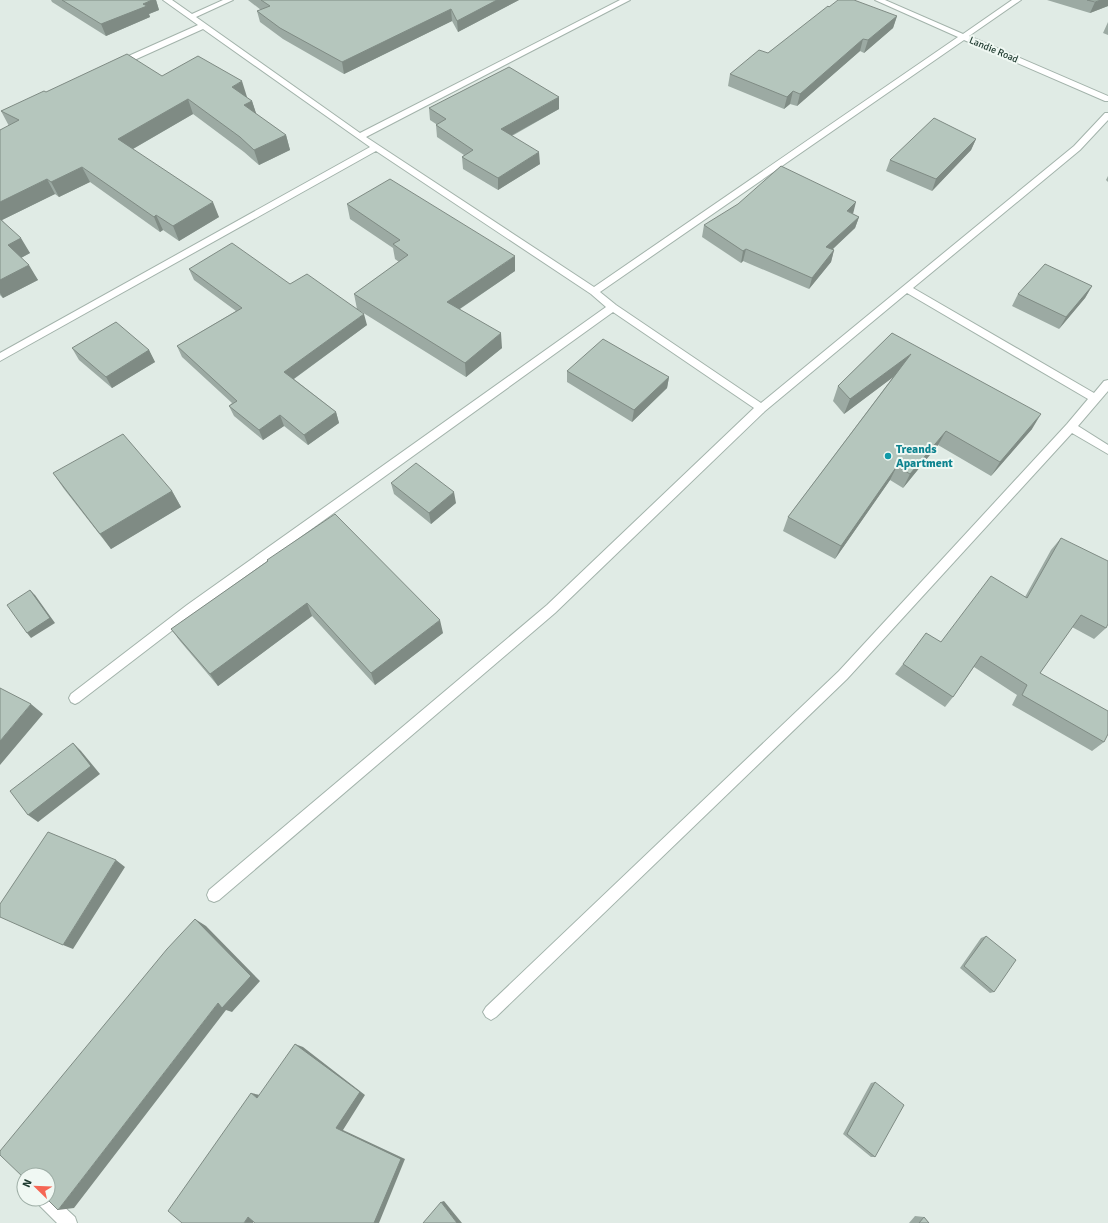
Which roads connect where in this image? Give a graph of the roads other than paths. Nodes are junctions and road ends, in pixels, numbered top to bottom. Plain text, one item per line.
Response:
1 (167, 0) edge
2 (229, 0) edge
3 (626, 0) edge
4 (879, 0) edge
5 (1017, 0) edge
6 (191, 16) junction
7 (203, 26) junction
8 (963, 36) junction
9 (109, 68) edge
10 (1108, 99) edge
11 (1108, 115) edge
12 (360, 137) junction
13 (375, 148) junction
14 (906, 288) junction
15 (594, 292) junction
16 (613, 307) junction
17 (0, 357) edge
18 (1108, 384) edge
19 (1094, 398) junction
20 (761, 408) junction
21 (1071, 427) junction
22 (1108, 450) edge
23 (75, 698) dead end
24 (214, 895) dead end
25 (491, 1012) dead end
26 (54, 1207) edge
27 (69, 1223) edge

1 - 6 street
2 - 6 street
3 - 12 street
4 - 8 street, Landie Road
5 - 8 street
6 - 7 street
7 - 9 street
7 - 12 street
8 - 10 street, Landie Road
8 - 15 street
11 - 14 street
12 - 13 street
13 - 15 street
13 - 17 street
14 - 19 street
14 - 20 street
15 - 16 street
16 - 20 street
16 - 23 street
18 - 19 street
19 - 21 street
20 - 24 street
21 - 22 street
21 - 25 street
26 - 27 street

